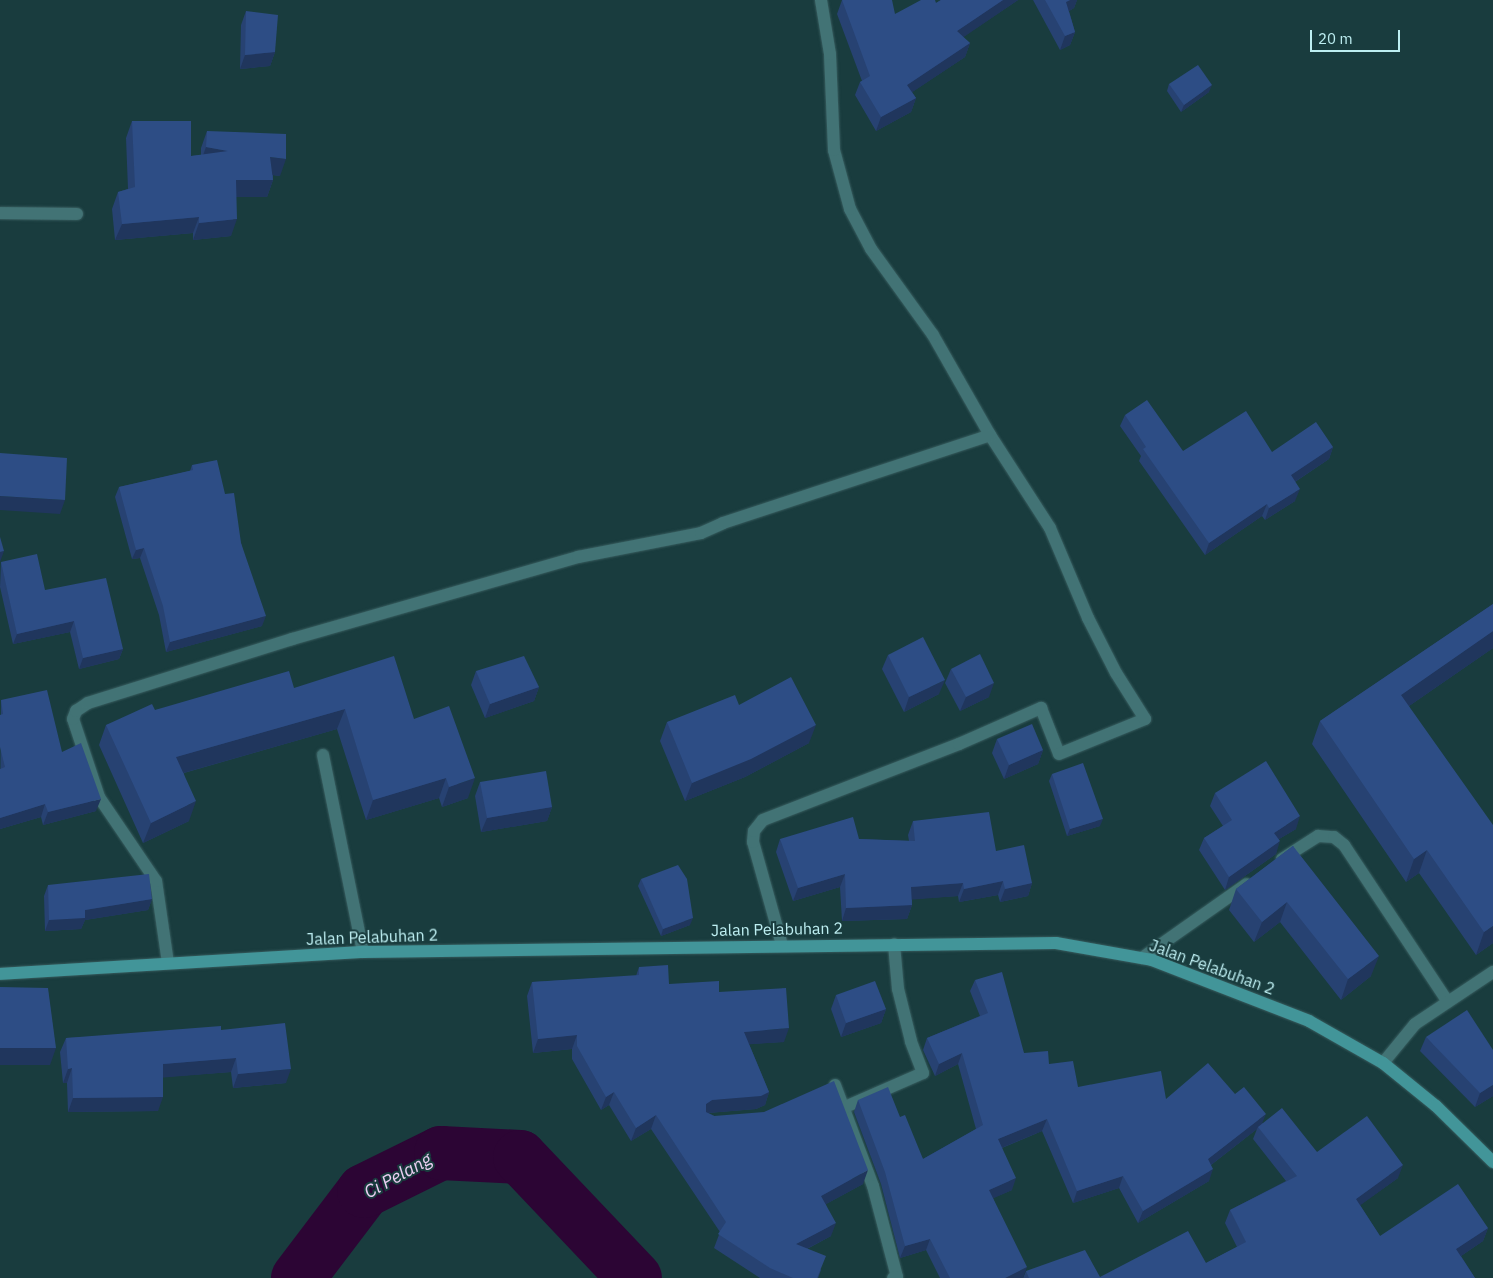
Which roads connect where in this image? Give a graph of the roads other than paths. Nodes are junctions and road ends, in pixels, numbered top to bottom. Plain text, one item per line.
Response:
1 (821, 0) edge
2 (0, 213) edge
3 (77, 214) dead end
4 (990, 435) junction
5 (323, 755) dead end
6 (782, 944) junction
7 (894, 944) junction
8 (363, 952) junction
9 (1142, 958) junction
10 (168, 964) junction
11 (1493, 972) edge
12 (0, 974) edge
13 (1448, 1002) junction
14 (1383, 1063) junction
15 (825, 1087) edge
16 (845, 1107) junction
17 (1493, 1162) edge
18 (893, 1278) edge

1 - 4 street
2 - 3 street
4 - 6 street
4 - 10 street
5 - 8 street
6 - 7 main road, Jalan Pelabuhan 2
6 - 8 main road, Jalan Pelabuhan 2
7 - 9 main road, Jalan Pelabuhan 2
7 - 16 street
8 - 10 main road, Jalan Pelabuhan 2
9 - 13 street
9 - 14 main road, Jalan Pelabuhan 2
10 - 12 main road, Jalan Pelabuhan 2
11 - 13 street
13 - 14 street
14 - 17 main road, Jalan Pelabuhan 2
15 - 16 street
16 - 18 street

